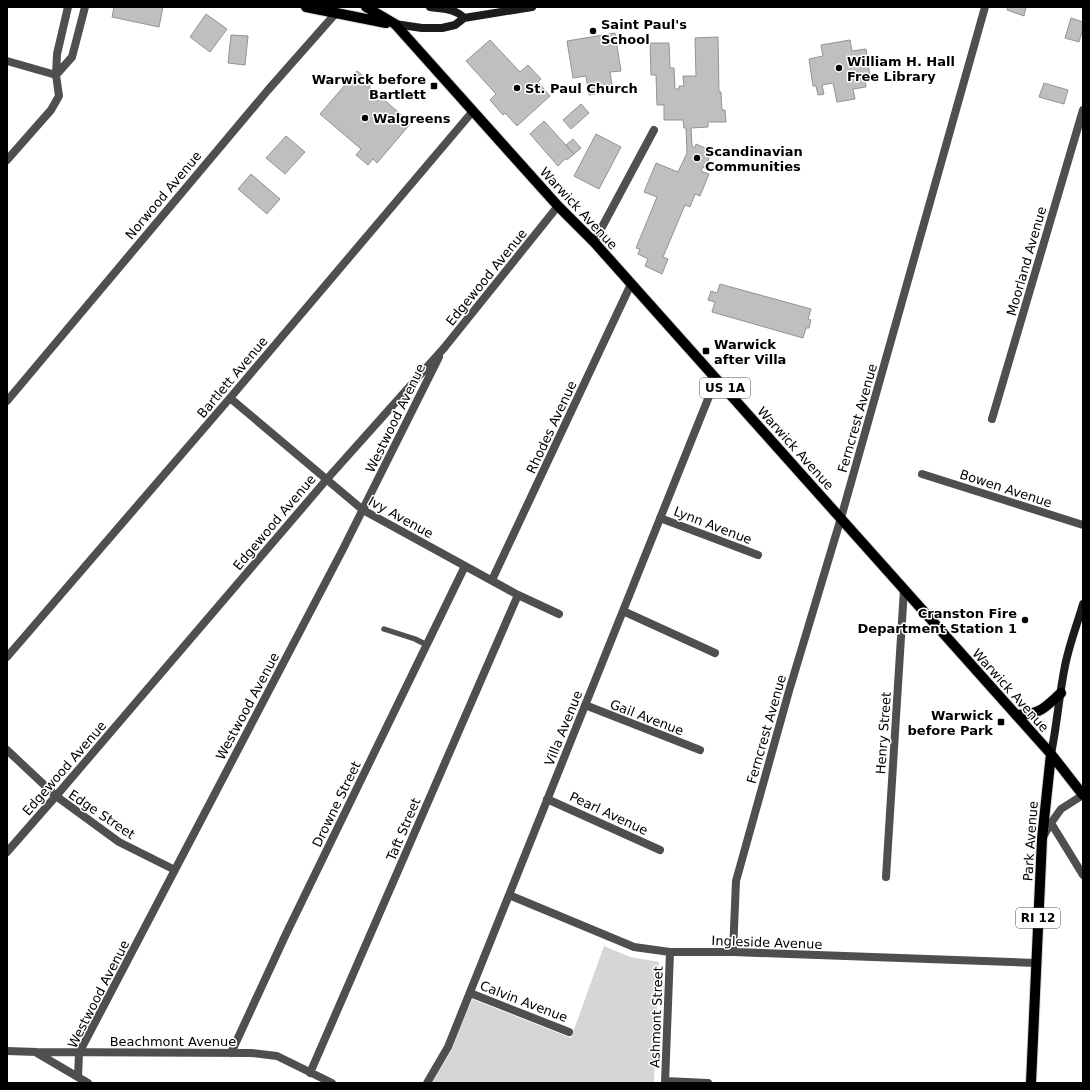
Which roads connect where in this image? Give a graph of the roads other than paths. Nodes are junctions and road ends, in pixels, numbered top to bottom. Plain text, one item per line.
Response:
1 (68, 7) edge
2 (85, 7) edge
3 (306, 7) edge
4 (366, 7) edge
5 (430, 7) edge
6 (532, 7) edge
7 (985, 7) edge
8 (339, 10) edge
9 (464, 18) junction
10 (395, 24) junction
11 (7, 61) edge
12 (56, 75) junction
13 (1083, 110) edge
14 (473, 112) junction
15 (654, 130) dead end
16 (7, 160) edge
17 (558, 206) junction
18 (594, 242) junction
19 (631, 284) junction
20 (444, 348) junction
21 (716, 379) junction
22 (230, 398) junction
23 (7, 401) edge
24 (992, 419) dead end
25 (922, 474) dead end
26 (326, 480) junction
27 (363, 510) junction
28 (660, 518) junction
29 (841, 518) junction
30 (1083, 525) edge
31 (758, 555) dead end
32 (465, 566) junction
33 (492, 580) junction
34 (904, 589) junction
35 (518, 594) junction
36 (1083, 607) edge
37 (623, 611) junction
38 (559, 614) dead end
39 (384, 629) dead end
40 (427, 645) junction
41 (715, 653) dead end
42 (7, 657) edge
43 (1060, 693) junction
44 (585, 705) junction
45 (1016, 715) junction
46 (7, 750) edge
47 (700, 750) dead end
48 (1051, 754) junction
49 (1083, 795) edge
50 (56, 796) junction
51 (547, 799) junction
52 (1051, 823) junction
53 (1042, 839) junction
54 (660, 850) dead end
55 (7, 852) edge
56 (175, 870) junction
57 (1083, 875) edge
58 (886, 877) dead end
59 (509, 895) junction
60 (670, 952) junction
61 (733, 952) junction
62 (1036, 963) junction
63 (470, 993) junction
64 (569, 1032) dead end
65 (7, 1051) edge
66 (37, 1052) junction
67 (79, 1053) junction
68 (231, 1054) junction
69 (310, 1072) junction
70 (78, 1077) junction
71 (665, 1082) edge
72 (88, 1083) edge
73 (332, 1083) edge
74 (427, 1083) edge
75 (708, 1083) edge
76 (1031, 1083) edge

1 - 12 street
2 - 12 street
3 - 8 main road
4 - 10 main road, Warwick Avenue / US 1A
5 - 9 main road
6 - 9 main road
7 - 29 street, Ferncrest Avenue
8 - 10 main road
8 - 23 street, Norwood Avenue
9 - 10 main road
10 - 14 main road, Warwick Avenue / US 1A
11 - 12 street
12 - 16 street
13 - 24 street, Moorland Avenue
14 - 17 main road, Warwick Avenue / US 1A
14 - 22 street, Bartlett Avenue
15 - 18 street
17 - 18 main road, Warwick Avenue / US 1A
17 - 20 street, Edgewood Avenue
18 - 19 main road, Warwick Avenue / US 1A
19 - 21 main road, Warwick Avenue / US 1A
19 - 33 street, Rhodes Avenue
20 - 26 street, Edgewood Avenue
20 - 27 street, Westwood Avenue
21 - 28 street, Villa Avenue
21 - 29 main road, Warwick Avenue / US 1A
22 - 26 street, Ivy Avenue
22 - 42 street, Bartlett Avenue
25 - 30 street, Bowen Avenue
26 - 27 street, Ivy Avenue
26 - 50 street, Edgewood Avenue
27 - 32 street, Ivy Avenue
27 - 56 street, Westwood Avenue
28 - 31 street, Lynn Avenue
28 - 37 street, Villa Avenue
29 - 34 main road, Warwick Avenue / US 1A
29 - 61 street, Ferncrest Avenue
32 - 33 street, Ivy Avenue
32 - 40 street, Drowne Street
33 - 35 street, Ivy Avenue
34 - 45 main road, Warwick Avenue / US 1A
34 - 58 street, Henry Street
35 - 38 street, Ivy Avenue
35 - 69 street, Taft Street
36 - 43 main road, Park Avenue / RI 12
37 - 41 street
37 - 44 street, Villa Avenue
39 - 40 lane
40 - 68 street, Drowne Street
43 - 45 main road
43 - 48 main road, Park Avenue / RI 12
44 - 47 street, Gail Avenue
44 - 51 street, Villa Avenue
45 - 48 main road, Warwick Avenue / US 1A
46 - 50 street, Edge Street
48 - 49 main road, Warwick Avenue / US 1A
48 - 53 main road, Park Avenue / RI 12
49 - 52 street
50 - 55 street, Edgewood Avenue
50 - 56 street, Edge Street
51 - 54 street, Pearl Avenue
51 - 59 street, Villa Avenue
52 - 53 street
52 - 57 street
53 - 62 main road, Park Avenue / RI 12
56 - 67 street, Westwood Avenue
59 - 60 street, Ingleside Avenue
59 - 63 street, Villa Avenue
60 - 61 street, Ingleside Avenue
60 - 71 street, Ashmont Street
61 - 62 street, Ingleside Avenue
62 - 76 main road, Park Avenue / RI 12
63 - 64 street, Calvin Avenue
63 - 74 street, Villa Avenue
65 - 66 street, Beachmont Avenue
66 - 67 street, Beachmont Avenue
66 - 70 street
67 - 68 street, Beachmont Avenue
67 - 70 street, Westwood Avenue
68 - 69 street, Beachmont Avenue
69 - 73 street, Beachmont Avenue
70 - 72 street
71 - 75 street

